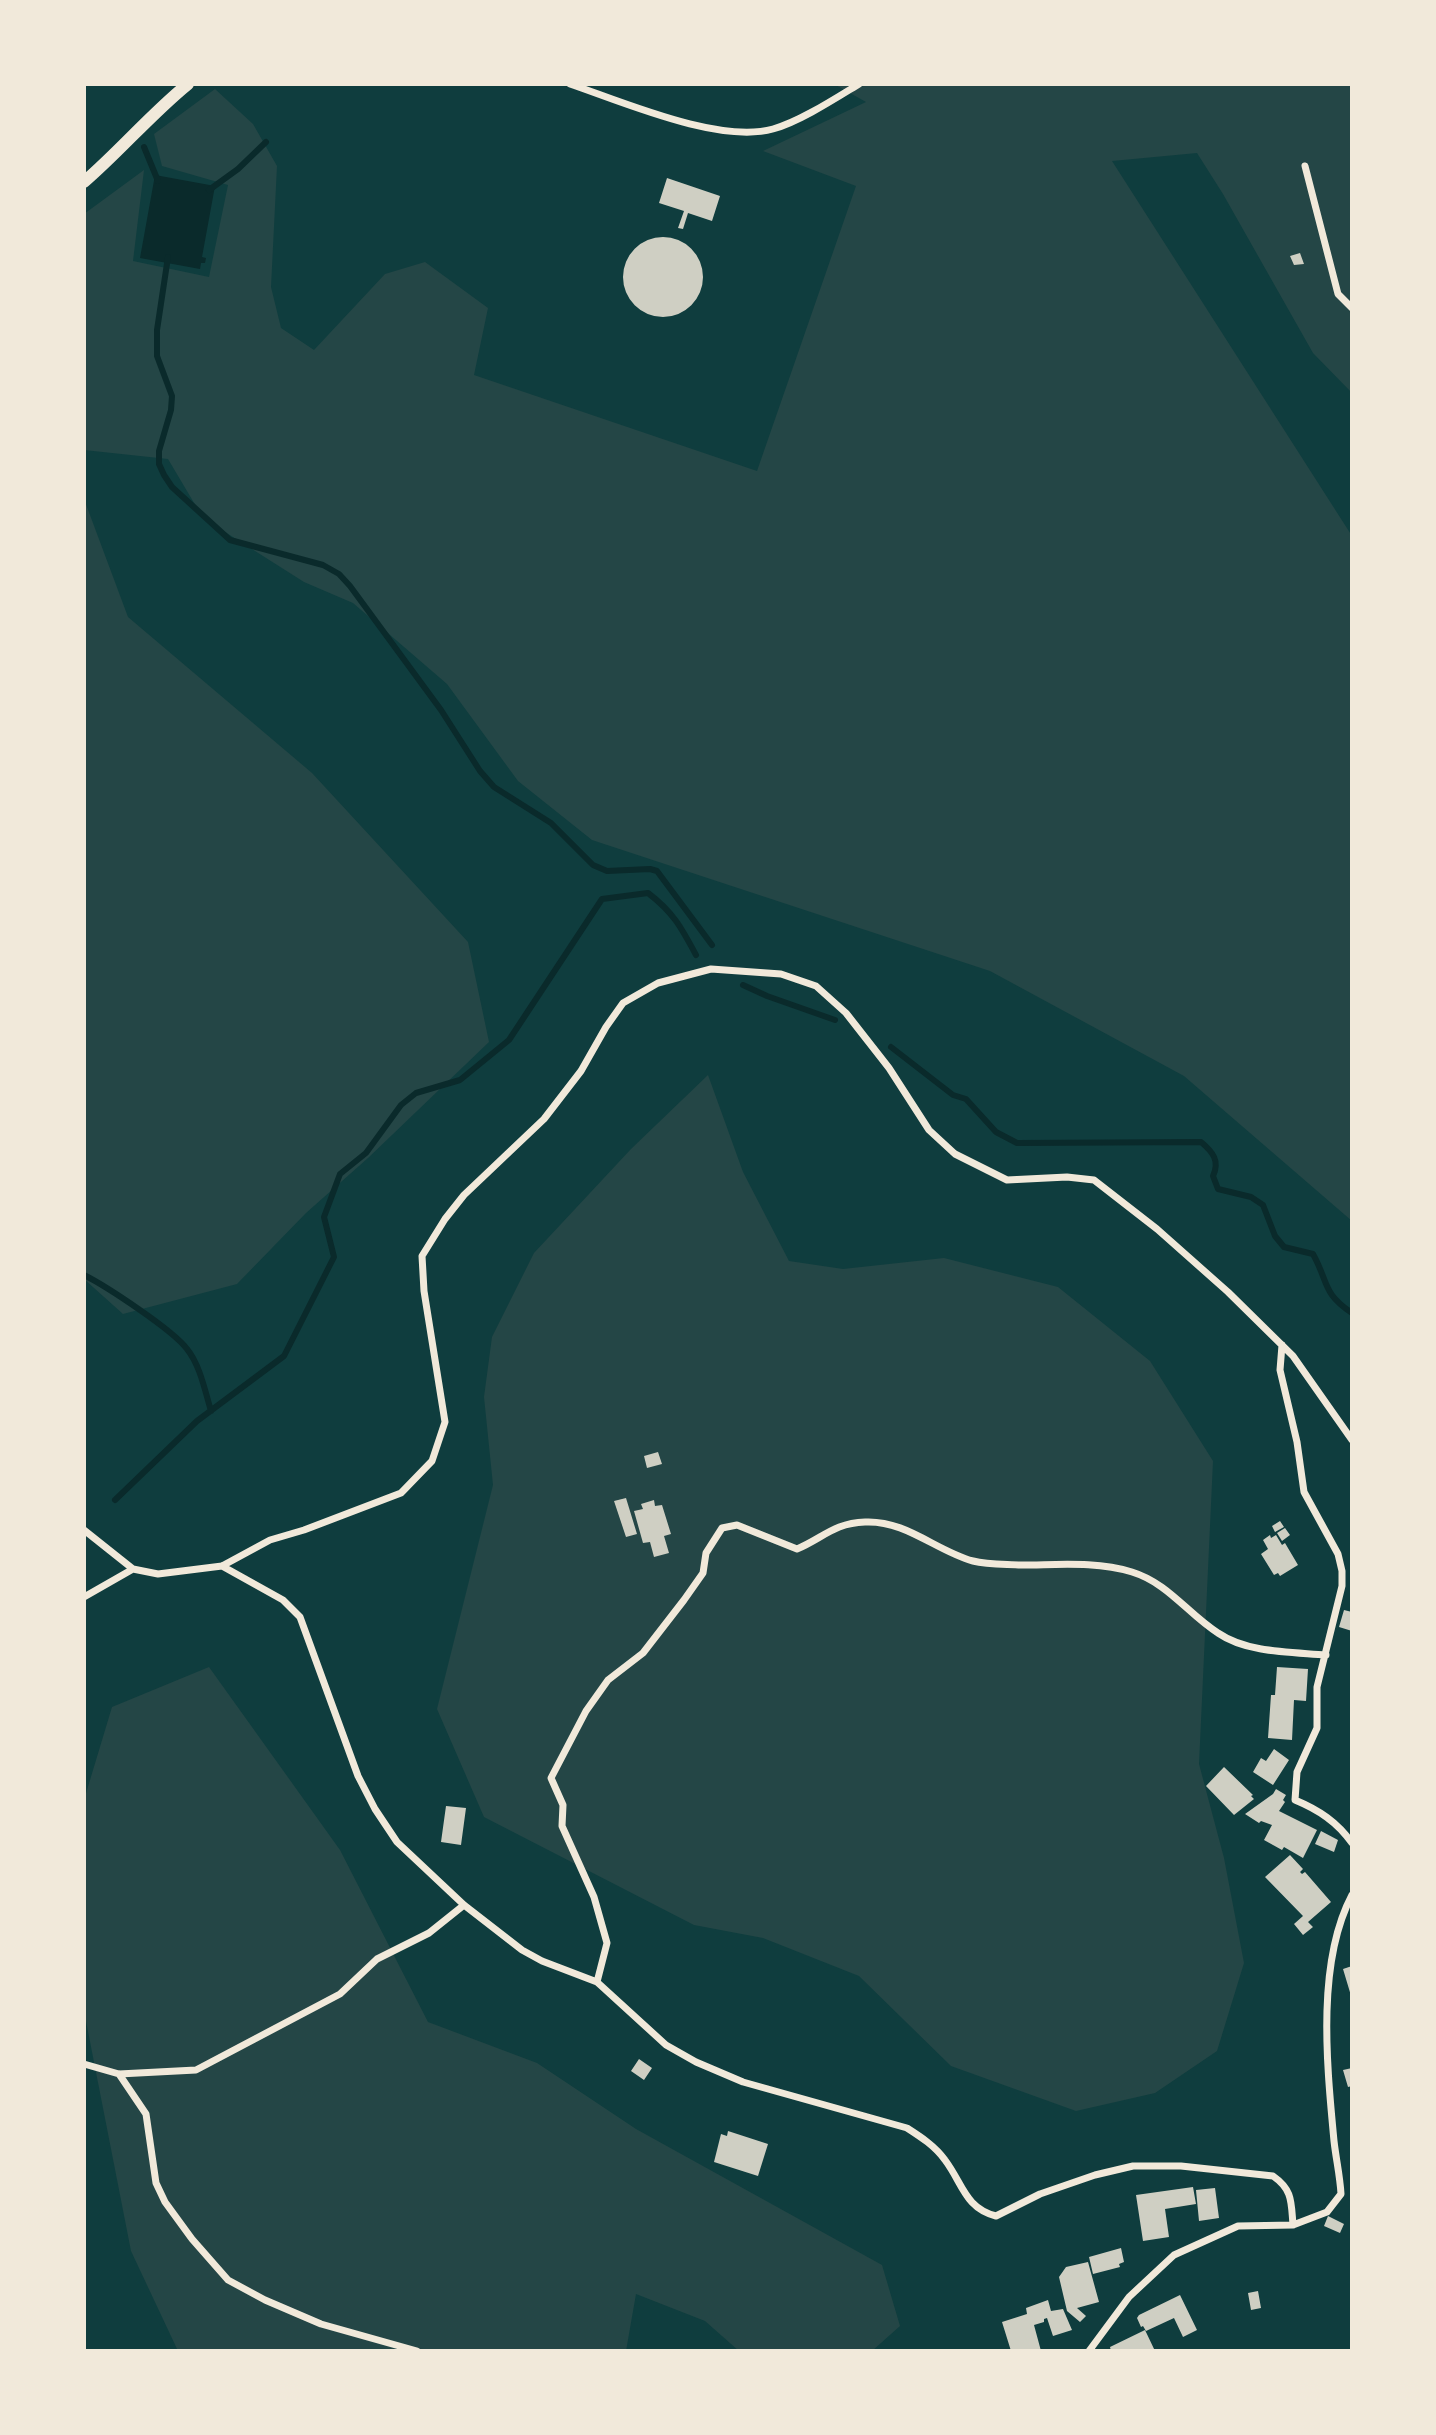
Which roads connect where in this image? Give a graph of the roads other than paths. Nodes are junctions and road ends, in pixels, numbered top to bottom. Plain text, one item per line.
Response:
1 (188, 84) edge
2 (570, 84) edge
3 (859, 84) edge
4 (1306, 166) dead end
5 (84, 182) edge
6 (1352, 308) edge
7 (1282, 1345) junction
8 (1352, 1440) edge
9 (84, 1530) edge
10 (222, 1566) junction
11 (133, 1569) junction
12 (84, 1597) edge
13 (1326, 1655) junction
14 (1352, 1843) edge
15 (1352, 1895) edge
16 (464, 1906) junction
17 (597, 1982) junction
18 (84, 2064) edge
19 (119, 2074) junction
20 (1293, 2225) junction
21 (417, 2351) edge
22 (1088, 2351) edge

1 - 5 street
2 - 3 street
4 - 6 street
7 - 8 street
7 - 10 street
7 - 13 street
9 - 11 street
10 - 11 street
10 - 16 street
11 - 12 street
13 - 14 street
13 - 17 street
15 - 20 street
16 - 17 street
16 - 19 street
17 - 20 street
18 - 19 street
19 - 21 street
20 - 22 street

